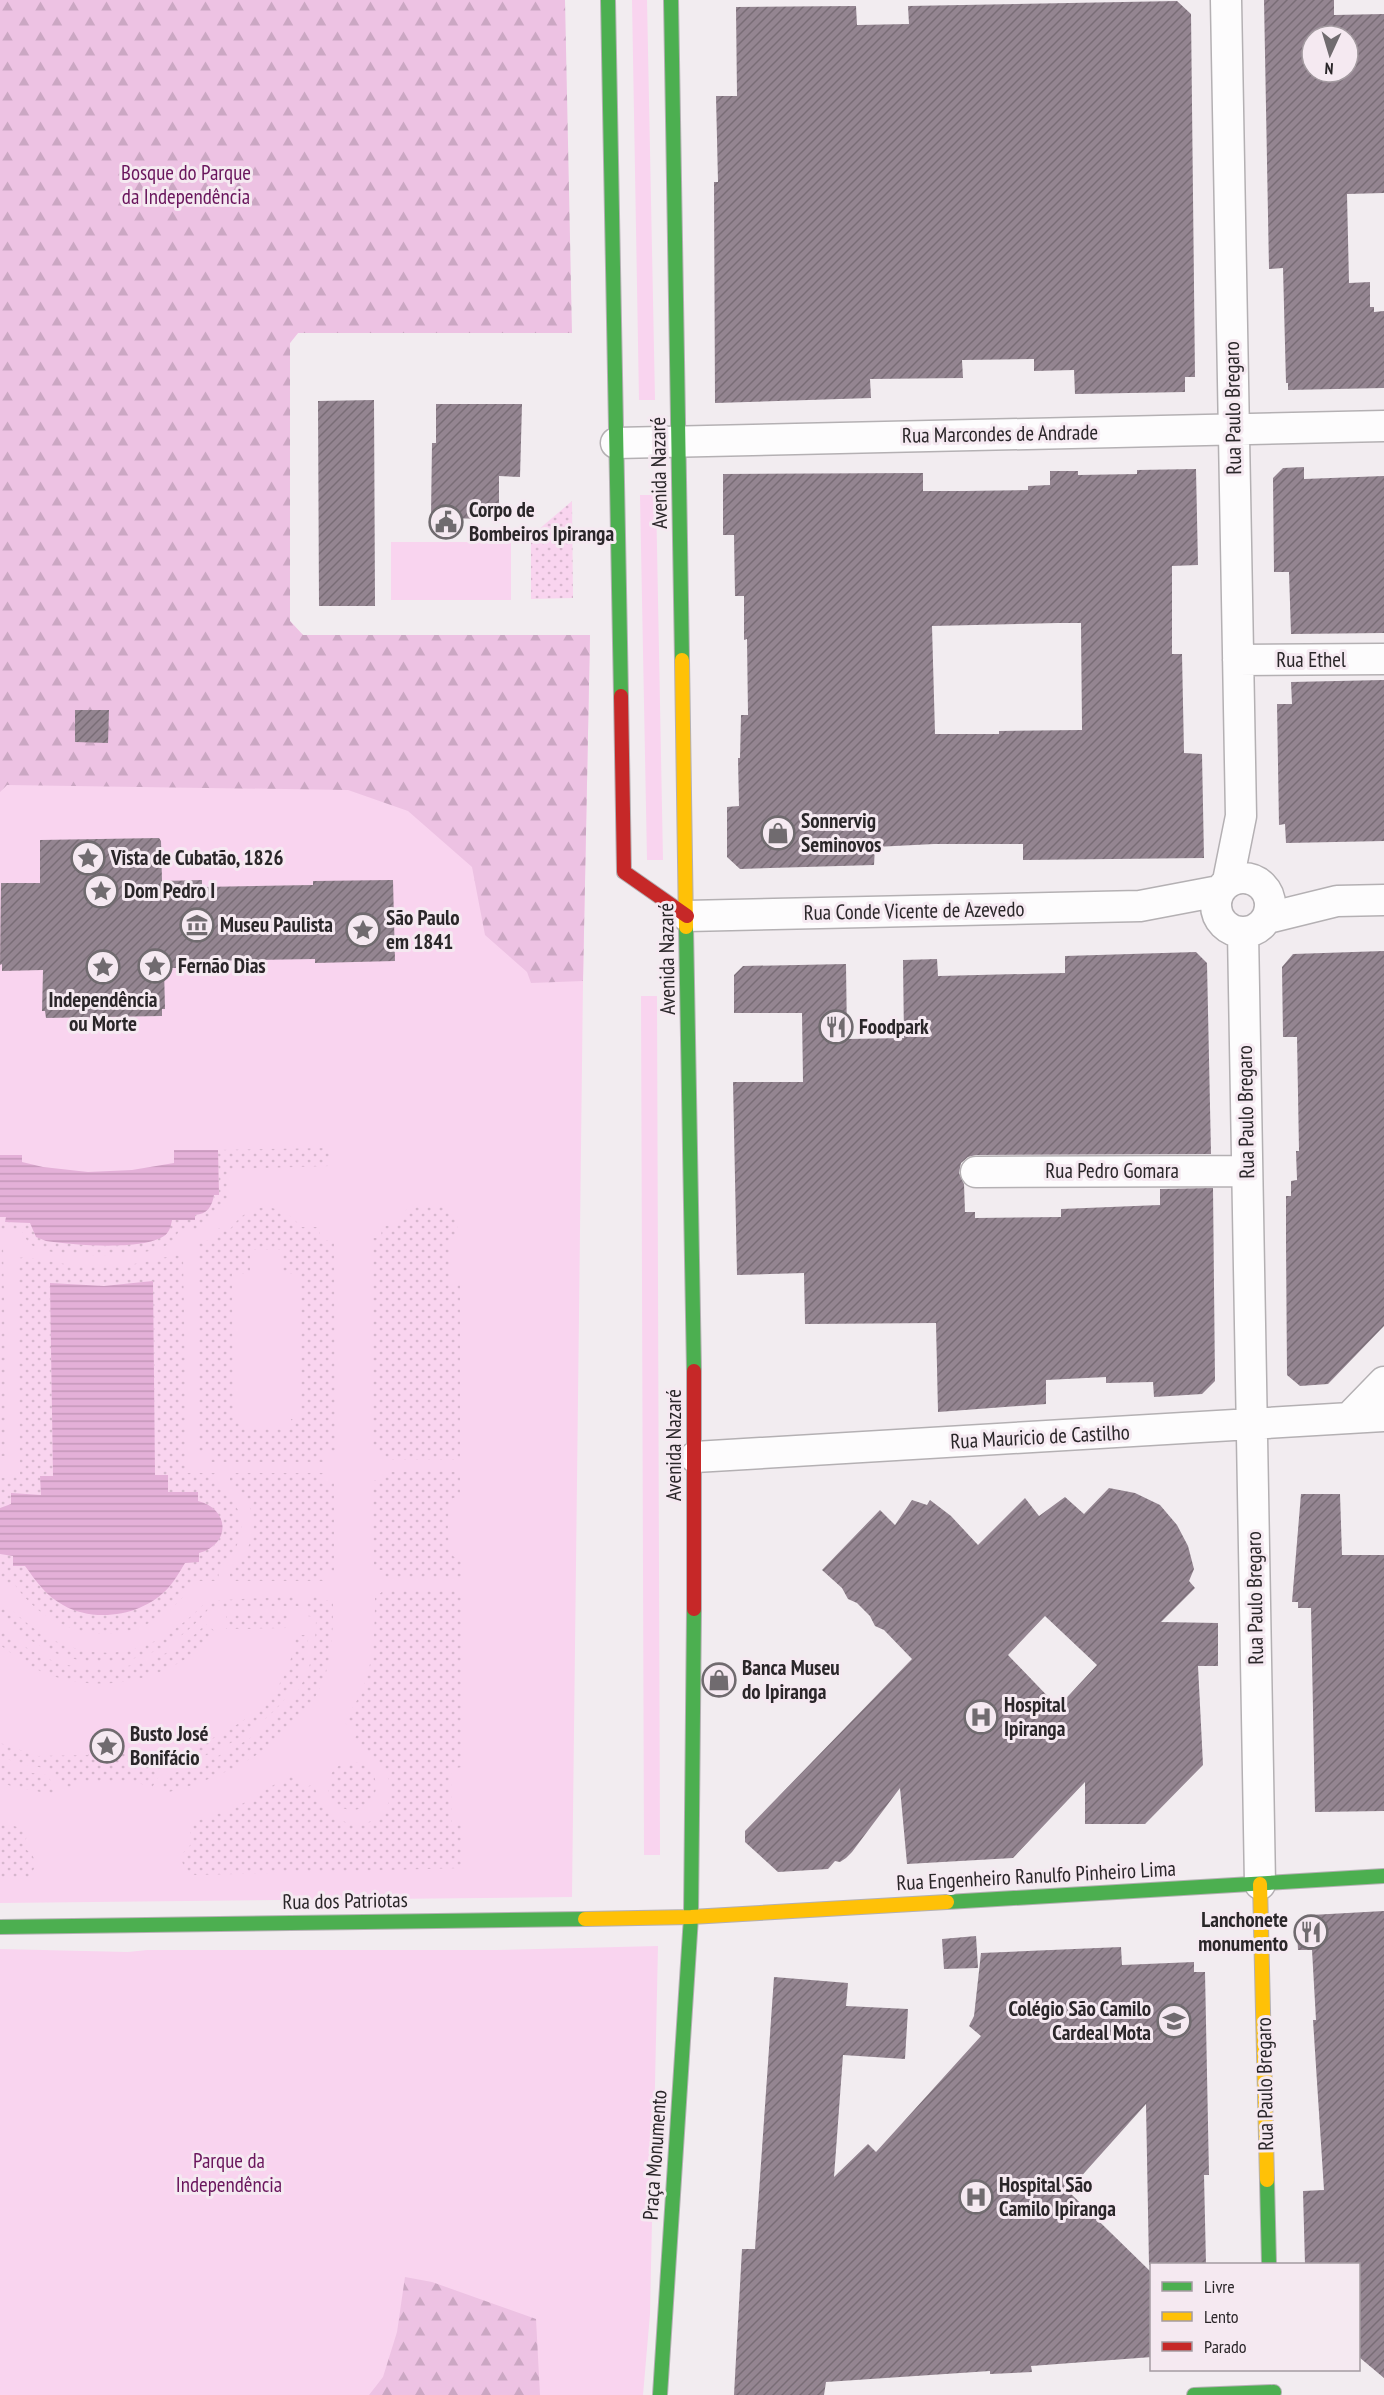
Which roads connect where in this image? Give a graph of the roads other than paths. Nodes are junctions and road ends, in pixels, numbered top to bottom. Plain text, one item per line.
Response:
1 (608, 0) edge
2 (671, 0) edge
3 (1226, 0) edge
4 (1384, 426) edge
5 (1234, 430) junction
6 (679, 440) junction
7 (616, 443) junction
8 (1384, 659) edge
9 (1238, 660) junction
10 (1241, 884) junction
11 (1384, 900) edge
12 (1337, 901) junction
13 (1140, 906) junction
14 (687, 916) junction
15 (1245, 925) junction
16 (1247, 1171) junction
17 (976, 1172) dead end
18 (1384, 1382) edge
19 (1384, 1416) edge
20 (1349, 1418) junction
21 (1251, 1424) junction
22 (695, 1457) junction
23 (1384, 1876) edge
24 (1260, 1884) junction
25 (691, 1917) junction
26 (0, 1927) edge
27 (1269, 2263) edge
28 (1274, 2391) edge
29 (660, 2395) edge
30 (1194, 2395) edge

1 - 7 main road, Avenida Nazaré
2 - 6 main road, Avenida Nazaré
3 - 5 street, Rua Paulo Bregaro
4 - 5 street, Rua Marcondes de Andrade
5 - 6 street, Rua Marcondes de Andrade
5 - 9 street, Rua Paulo Bregaro
6 - 7 street, Rua Marcondes de Andrade
6 - 14 main road, Avenida Nazaré
7 - 14 main road, Avenida Nazaré
8 - 9 street, Rua Ethel
9 - 10 street, Rua Paulo Bregaro
10 - 12 street, Rua Conde Vicente de Azevedo
10 - 13 street, Rua Conde Vicente de Azevedo
10 - 15 street
10 - 15 street
11 - 12 street, Rua Conde Vicente de Azevedo
12 - 15 street, Rua Conde Vicente de Azevedo
13 - 14 street, Rua Conde Vicente de Azevedo
13 - 15 street, Rua Conde Vicente de Azevedo
14 - 22 main road, Avenida Nazaré
15 - 16 street, Rua Paulo Bregaro
16 - 17 street, Rua Pedro Gomara
16 - 21 street, Rua Paulo Bregaro
18 - 20 street
19 - 20 street, Rua Mauricio de Castilho
20 - 21 street, Rua Mauricio de Castilho
21 - 22 street, Rua Mauricio de Castilho
21 - 24 street, Rua Paulo Bregaro
22 - 25 main road, Avenida Nazaré
23 - 24 main road, Rua Engenheiro Ranulfo Pinheiro Lima
24 - 25 main road, Rua Engenheiro Ranulfo Pinheiro Lima
24 - 27 main road, Rua Paulo Bregaro
25 - 26 main road, Rua dos Patriotas
25 - 29 main road, Praça Monumento
28 - 30 main road

